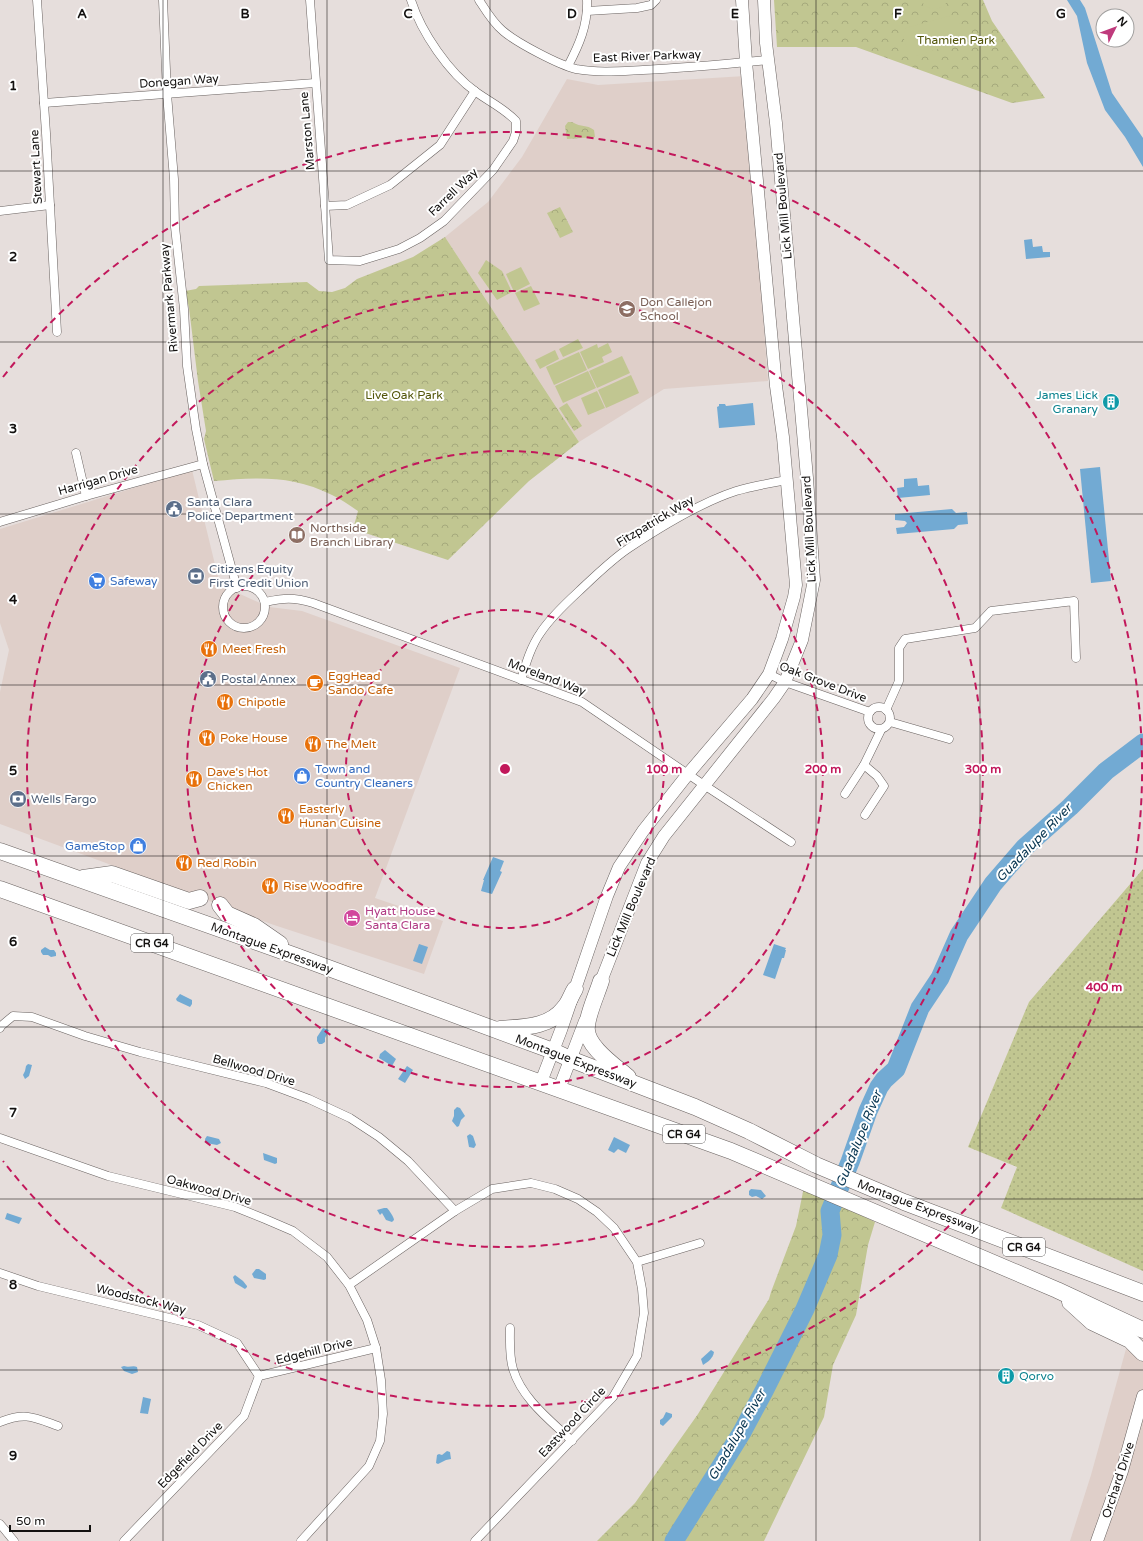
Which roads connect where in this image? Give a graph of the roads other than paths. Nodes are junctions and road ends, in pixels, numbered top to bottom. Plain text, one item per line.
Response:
1 (37, 0) edge
2 (163, 0) edge
3 (310, 0) edge
4 (411, 0) edge
5 (479, 0) edge
6 (587, 0) edge
7 (656, 0) edge
8 (742, 0) edge
9 (764, 0) edge
10 (587, 11) junction
11 (768, 60) junction
12 (746, 62) junction
13 (568, 66) junction
14 (315, 83) junction
15 (475, 91) junction
16 (167, 94) junction
17 (44, 103) junction
18 (50, 205) junction
19 (325, 206) junction
20 (0, 211) edge
21 (330, 260) joint
22 (57, 332) dead end
23 (76, 453) dead end
24 (203, 464) junction
25 (787, 480) junction
26 (86, 496) junction
27 (0, 522) edge
28 (237, 588) junction
29 (265, 602) junction
30 (1076, 658) dead end
31 (769, 674) junction
32 (521, 680) junction
33 (785, 682) junction
34 (886, 710) junction
35 (870, 712) junction
36 (890, 722) junction
37 (881, 730) junction
38 (949, 739) dead end
39 (864, 765) junction
40 (688, 774) junction
41 (704, 785) junction
42 (845, 794) dead end
43 (865, 815) dead end
44 (792, 842) dead end
45 (1, 851) edge
46 (79, 878) junction
47 (0, 889) edge
48 (200, 898) dead end
49 (220, 905) dead end
50 (296, 956) junction
51 (601, 981) junction
52 (575, 989) junction
53 (0, 1028) edge
54 (495, 1030) junction
55 (553, 1051) junction
56 (570, 1059) junction
57 (541, 1082) junction
58 (635, 1084) junction
59 (559, 1089) junction
60 (0, 1138) edge
61 (455, 1211) junction
62 (700, 1242) dead end
63 (637, 1262) junction
64 (0, 1273) edge
65 (349, 1285) junction
66 (1057, 1290) junction
67 (1143, 1292) edge
68 (510, 1328) dead end
69 (1143, 1330) edge
70 (376, 1348) junction
71 (1143, 1353) edge
72 (259, 1376) junction
73 (1143, 1396) edge
74 (0, 1422) edge
75 (58, 1426) dead end
76 (572, 1441) junction
77 (0, 1524) edge
78 (3, 1535) edge
79 (14, 1541) edge
80 (124, 1541) edge
81 (301, 1541) edge
82 (475, 1541) edge
83 (1097, 1541) edge

1 - 17 street, Stewart Lane
2 - 16 street, Rivermark Parkway
3 - 14 street, Marston Lane
4 - 15 street, Farrell Way
5 - 13 street, East River Parkway
6 - 10 street
7 - 10 street
8 - 12 main road, Lick Mill Boulevard
9 - 11 main road, Lick Mill Boulevard
10 - 13 street
11 - 12 street, East River Parkway
11 - 33 main road, Lick Mill Boulevard
12 - 13 street, East River Parkway
12 - 25 main road, Lick Mill Boulevard
14 - 16 street, Donegan Way
14 - 19 street, Marston Lane
15 - 19 street
15 - 21 street, Farrell Way
16 - 17 street, Donegan Way
16 - 24 street, Rivermark Parkway
17 - 18 street, Stewart Lane
18 - 20 street
18 - 22 street, Stewart Lane
19 - 21 street, Marston Lane
23 - 26 street
24 - 26 street, Harrigan Drive
24 - 28 street, Rivermark Parkway
25 - 31 main road, Lick Mill Boulevard
25 - 32 street, Fitzpatrick Way
26 - 27 street, Harrigan Drive
28 - 29 street
28 - 29 street
29 - 32 street, Moreland Way
30 - 34 street
31 - 33 street, Oak Grove Drive
31 - 40 main road, Lick Mill Boulevard
32 - 40 street, Moreland Way
33 - 35 street, Oak Grove Drive
33 - 41 main road, Lick Mill Boulevard
34 - 35 street, Oak Grove Drive
34 - 36 street
35 - 37 street, Oak Grove Drive
36 - 37 street
36 - 38 street
37 - 39 street
39 - 42 street
39 - 43 street
40 - 41 street, Moreland Way
40 - 52 main road, Lick Mill Boulevard
41 - 44 street, Moreland Way
41 - 51 main road, Lick Mill Boulevard
45 - 46 highway, Montague Expressway / CR G4
46 - 48 highway
46 - 50 highway, Montague Expressway / CR G4
47 - 57 highway, Montague Expressway / CR G4
49 - 50 highway
50 - 54 highway, Montague Expressway / CR G4
51 - 56 main road, Lick Mill Boulevard
51 - 58 highway
52 - 54 highway
52 - 55 main road, Lick Mill Boulevard
53 - 61 street, Bellwood Drive
54 - 55 highway, Montague Expressway / CR G4
55 - 56 highway, Montague Expressway / CR G4
55 - 57 main road, Lick Mill Boulevard
56 - 58 highway, Montague Expressway / CR G4
56 - 59 main road, Lick Mill Boulevard
57 - 59 highway, Montague Expressway / CR G4
58 - 67 highway, Montague Expressway / CR G4
59 - 66 highway, Montague Expressway / CR G4
60 - 65 street, Oakwood Drive
61 - 63 street, Eastwood Circle
61 - 65 street, Eastwood Circle
62 - 63 street
63 - 76 street, Eastwood Circle
64 - 72 street, Woodstock Way
65 - 70 street, Oakwood Drive
66 - 69 highway, Montague Expressway / CR G4
66 - 71 highway
68 - 76 street
70 - 72 street, Edgehill Drive
70 - 81 street, Oakwood Drive
72 - 80 street, Edgefield Drive
73 - 83 main road, Orchard Drive
74 - 75 street
76 - 82 street, Eastwood Circle
77 - 78 street
78 - 79 street

